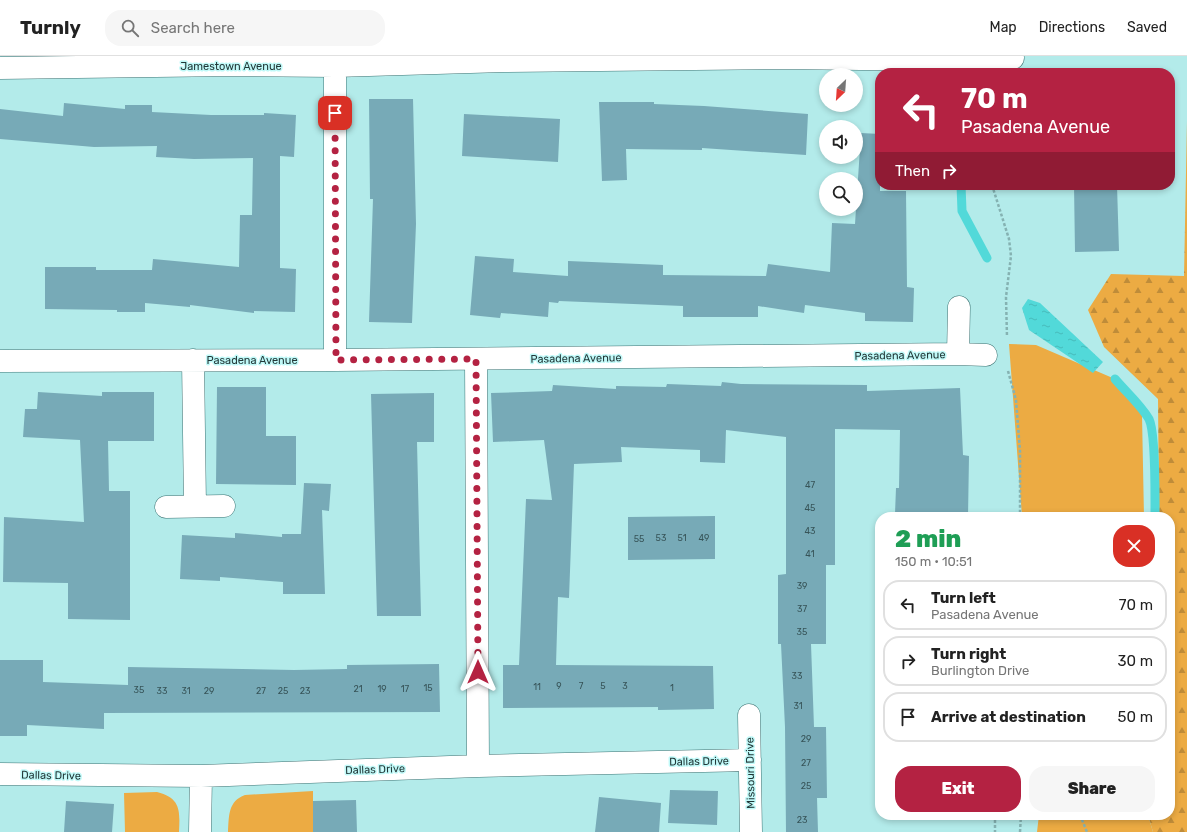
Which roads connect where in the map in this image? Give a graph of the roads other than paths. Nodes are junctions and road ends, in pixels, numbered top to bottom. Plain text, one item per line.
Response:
1 (785, 57) edge
2 (504, 59) edge
3 (232, 61) edge
4 (1013, 62) edge
5 (335, 66) junction
6 (0, 68) edge
7 (959, 307) dead end
8 (958, 354) junction
9 (997, 355) road end
10 (476, 359) junction
11 (194, 360) junction
12 (336, 360) junction
13 (0, 362) edge
14 (195, 506) junction
15 (224, 506) dead end
16 (166, 507) dead end
17 (749, 715) dead end
18 (750, 760) junction
19 (478, 766) junction
20 (0, 774) edge
21 (201, 776) junction
22 (200, 832) edge
23 (751, 832) edge

1 - 2 street, Jamestown Avenue
1 - 4 street, Jamestown Avenue
2 - 5 street, Jamestown Avenue
3 - 5 street, Jamestown Avenue
3 - 6 street, Jamestown Avenue
5 - 12 street
7 - 8 street, Pasadena Avenue
8 - 9 street, Pasadena Avenue
8 - 10 street, Pasadena Avenue
10 - 12 street, Pasadena Avenue
10 - 19 street
11 - 12 street, Pasadena Avenue
11 - 13 street, Pasadena Avenue
11 - 14 street, Pasadena Avenue
14 - 15 street
14 - 16 street
17 - 18 street, Missouri Drive
18 - 19 street, Dallas Drive
18 - 23 street, Missouri Drive
19 - 21 street, Dallas Drive
20 - 21 street, Dallas Drive
21 - 22 street

